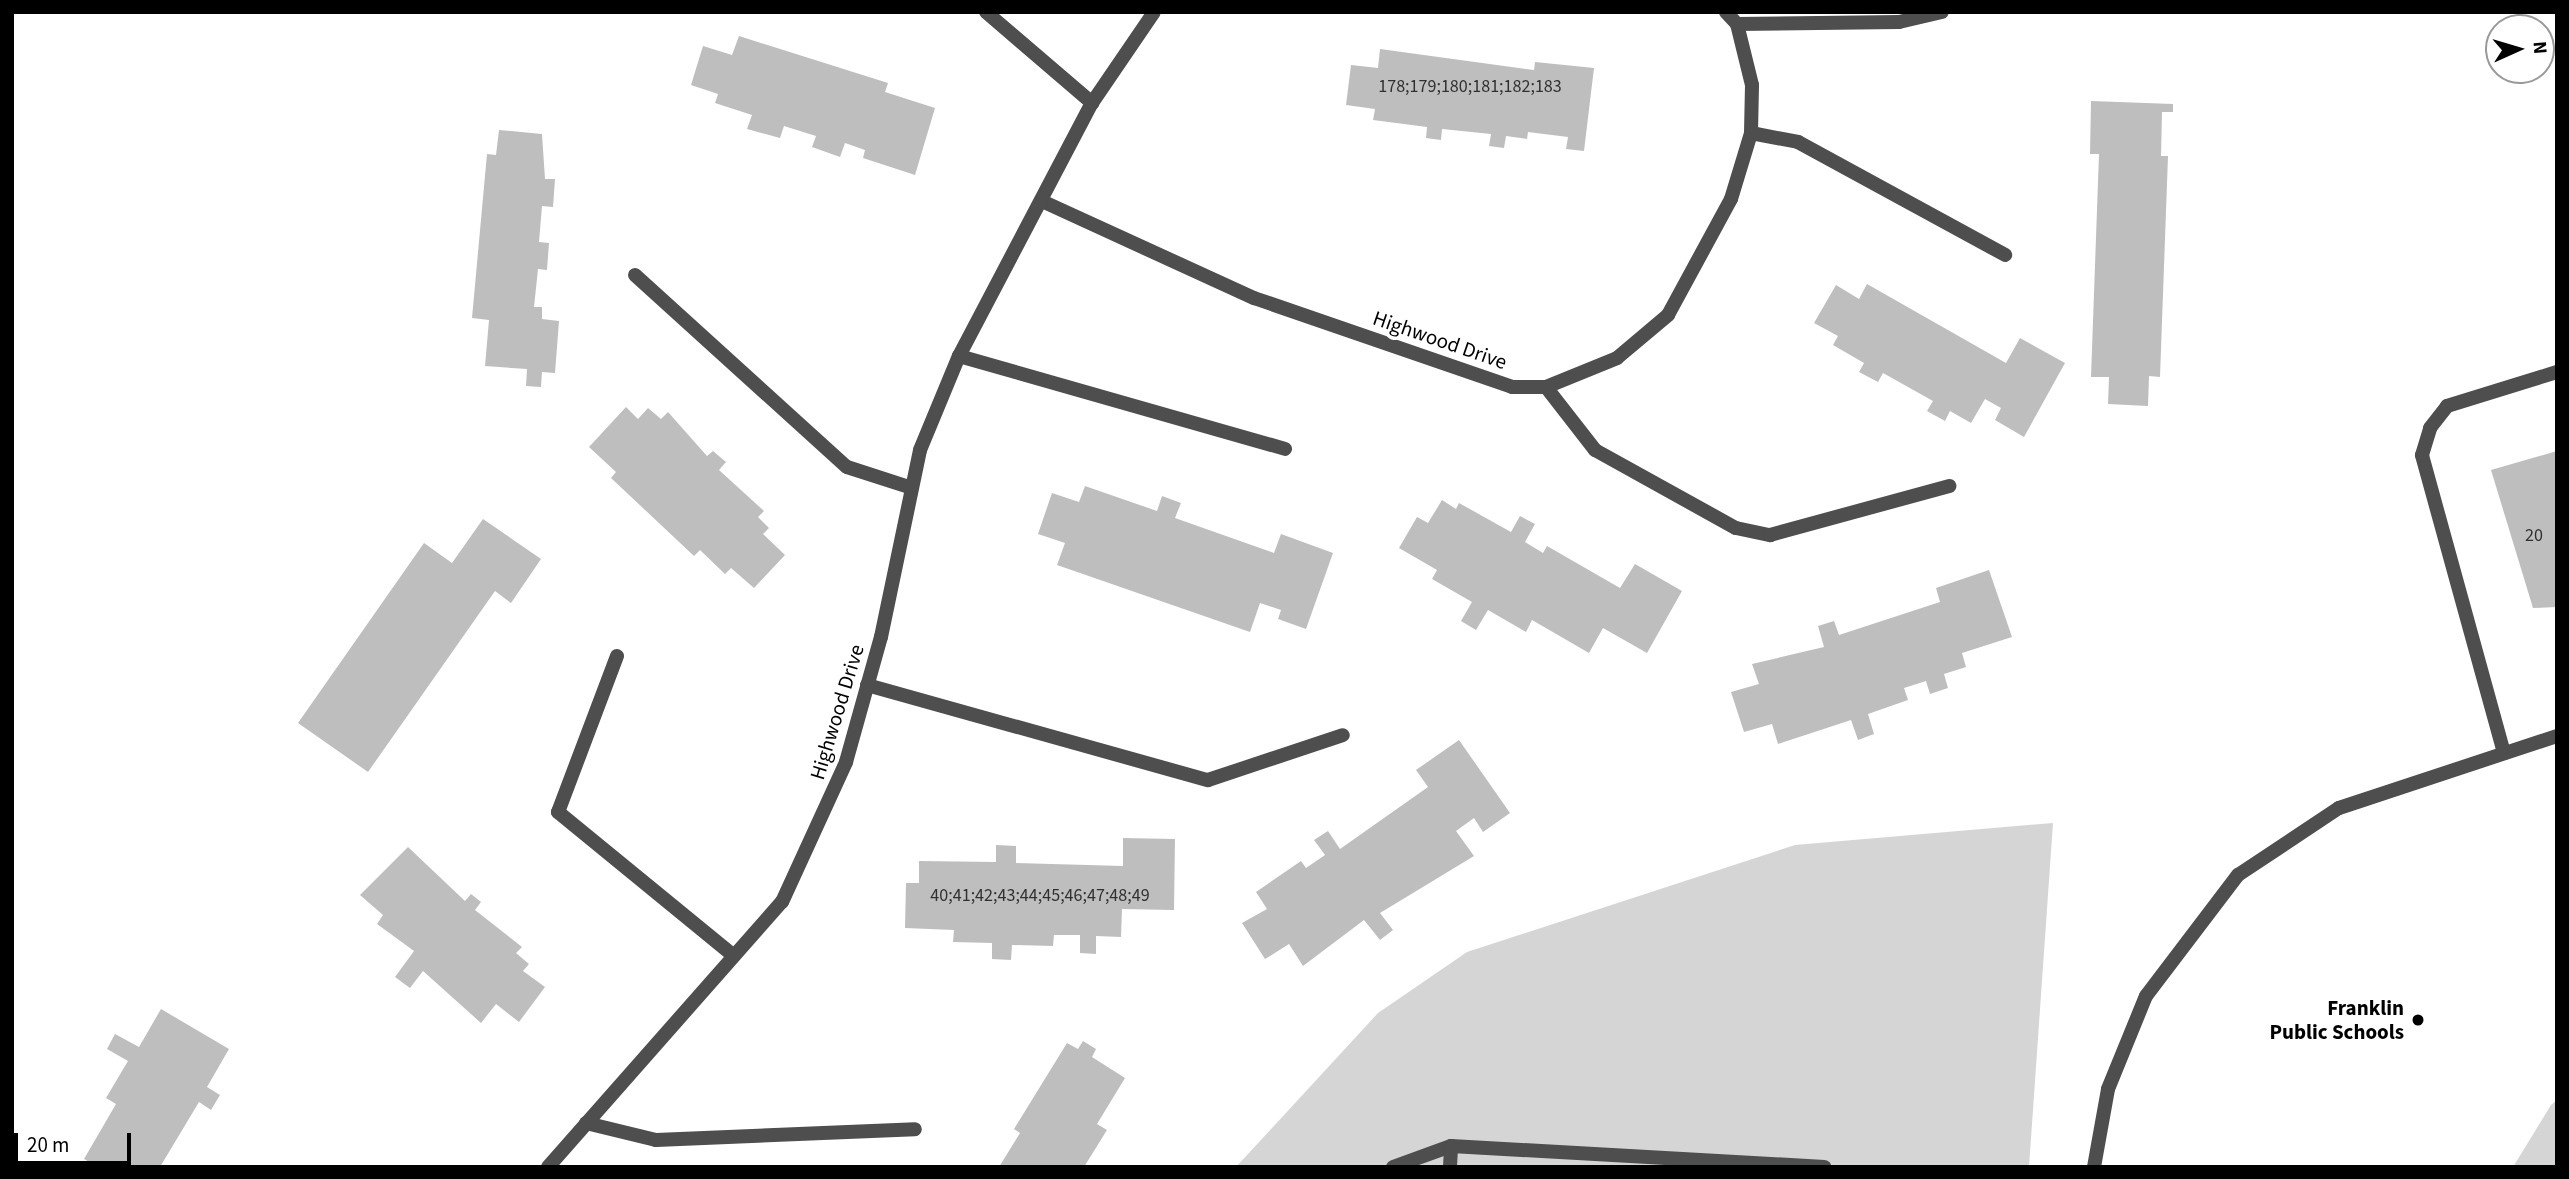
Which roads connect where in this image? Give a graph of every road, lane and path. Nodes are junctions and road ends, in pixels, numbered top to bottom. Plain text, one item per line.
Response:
1 (986, 12) edge
2 (1154, 12) edge
3 (1726, 12) edge
4 (1942, 12) edge
5 (1737, 24) junction
6 (1092, 103) junction
7 (1751, 133) junction
8 (1044, 202) junction
9 (2005, 256) dead end
10 (635, 275) dead end
11 (959, 356) junction
12 (2557, 373) edge
13 (1546, 387) junction
14 (1285, 449) dead end
15 (1949, 486) dead end
16 (912, 488) junction
17 (618, 656) dead end
18 (867, 685) junction
19 (1343, 735) dead end
20 (2557, 736) edge
21 (2504, 753) junction
22 (734, 956) junction
23 (586, 1123) junction
24 (915, 1129) dead end
25 (1451, 1146) junction
26 (548, 1167) edge
27 (1393, 1167) edge
28 (1450, 1167) edge
29 (1824, 1167) edge
30 (2094, 1167) edge

1 - 6 street
2 - 6 street, Highwood Drive
3 - 5 street, Highwood Drive
4 - 5 street
5 - 7 street, Highwood Drive
6 - 8 street, Highwood Drive
7 - 9 street
7 - 13 street, Highwood Drive
8 - 11 street, Highwood Drive
8 - 13 street, Highwood Drive
10 - 16 street
11 - 14 street
11 - 16 street, Highwood Drive
12 - 21 street
13 - 15 street
16 - 18 street, Highwood Drive
17 - 22 street
18 - 19 street
18 - 22 street, Highwood Drive
20 - 21 street
21 - 30 street
22 - 23 street, Highwood Drive
23 - 24 street
23 - 26 street, Highwood Drive
25 - 27 street
25 - 28 street
25 - 29 street

